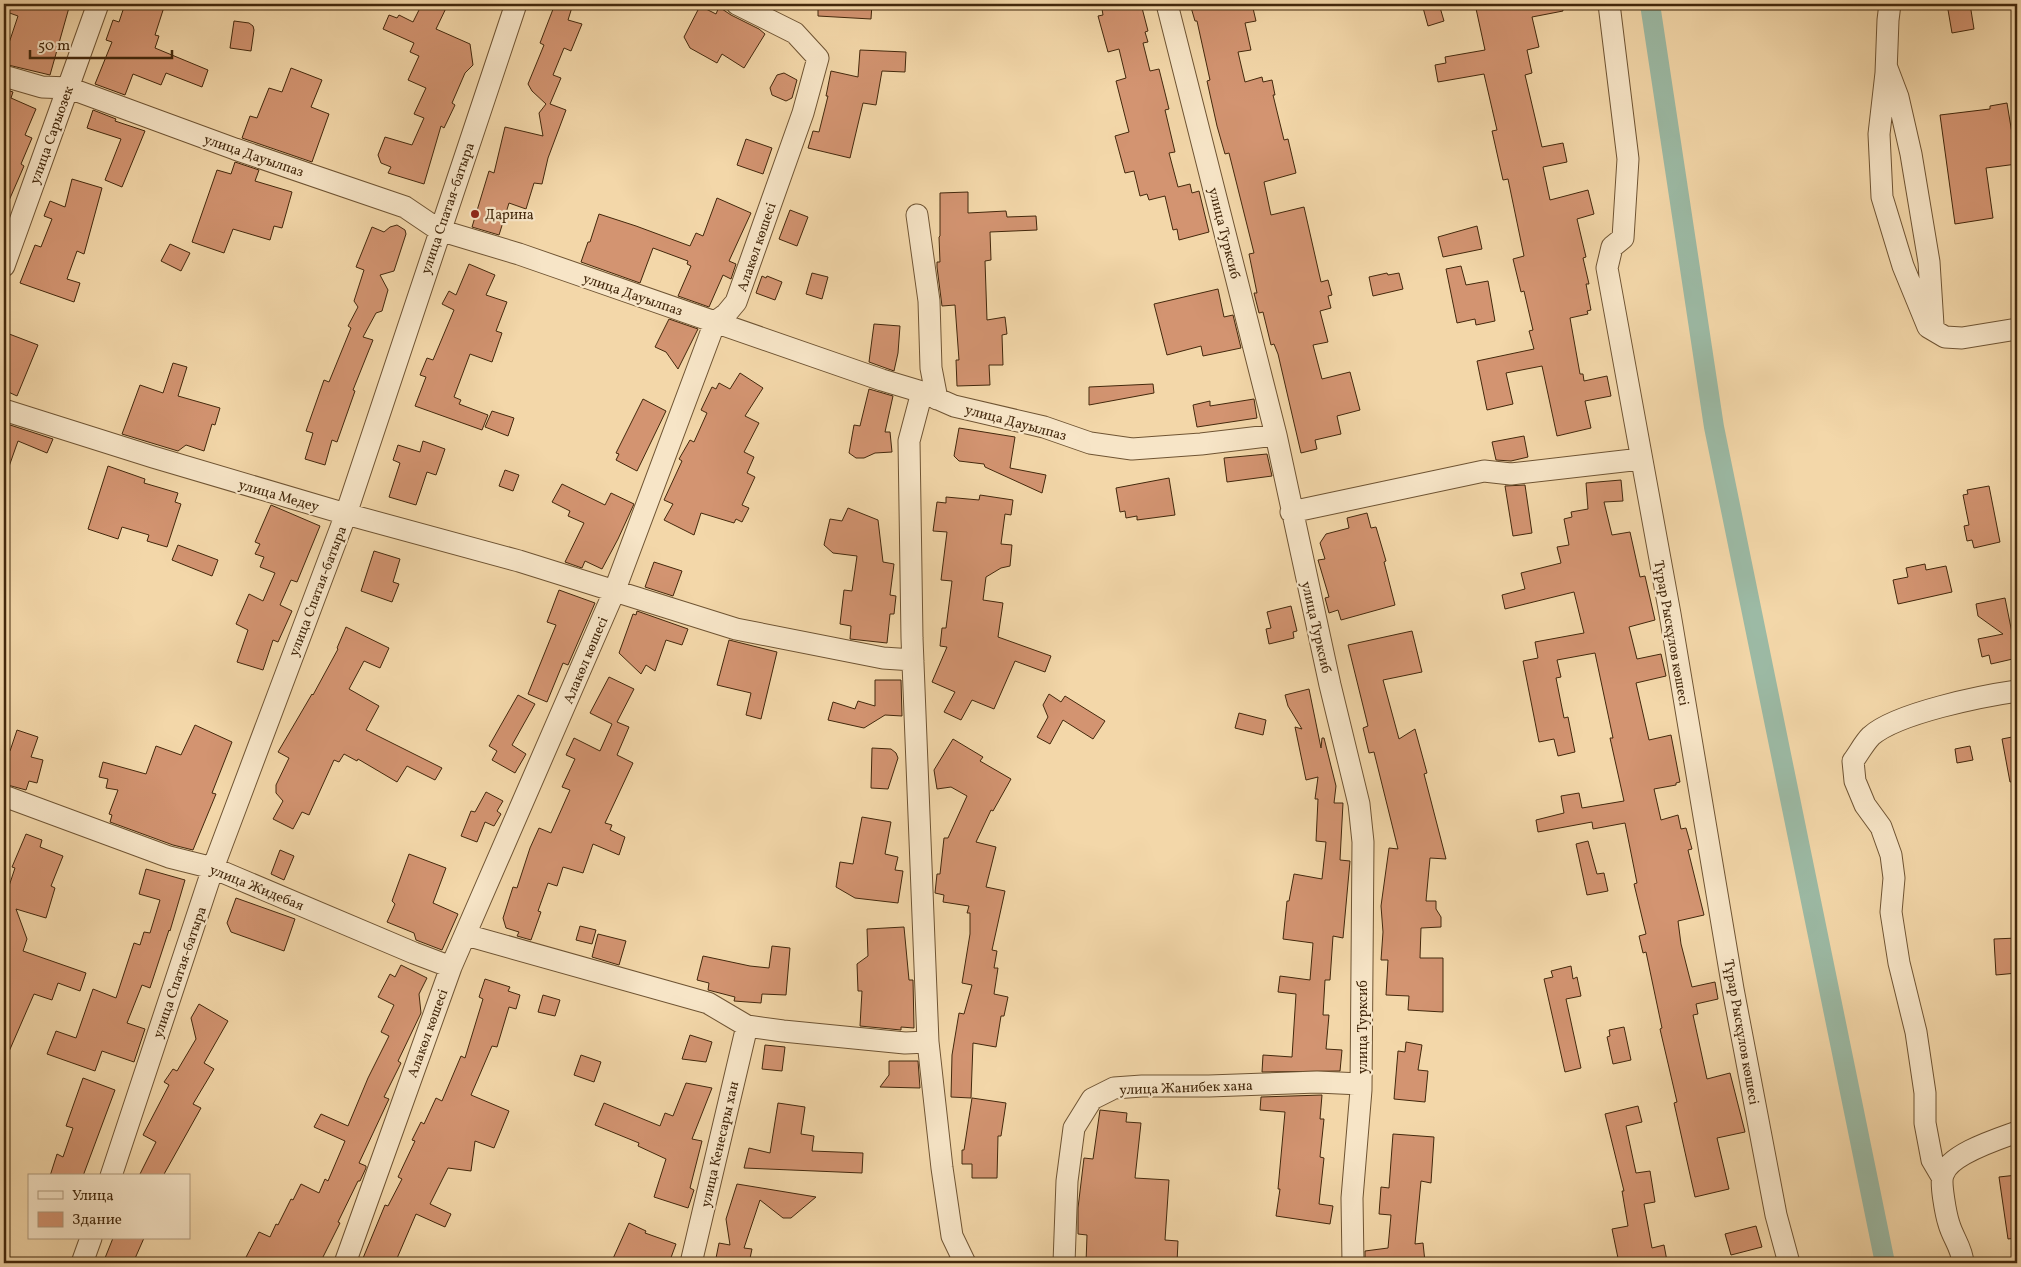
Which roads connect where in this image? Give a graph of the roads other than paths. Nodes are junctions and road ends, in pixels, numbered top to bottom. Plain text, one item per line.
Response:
1 (98, 4) edge
2 (516, 4) edge
3 (737, 4) edge
4 (1167, 4) edge
5 (1609, 4) edge
6 (1890, 4) edge
7 (1886, 66) junction
8 (4, 76) edge
9 (69, 88) junction
10 (916, 215) dead end
11 (440, 230) junction
12 (4, 266) edge
13 (715, 322) junction
14 (2017, 329) edge
15 (1934, 330) junction
16 (930, 395) junction
17 (4, 410) edge
18 (1276, 435) junction
19 (1641, 459) junction
20 (1291, 512) junction
21 (346, 514) junction
22 (614, 592) junction
23 (913, 660) junction
24 (2017, 691) edge
25 (4, 796) edge
26 (213, 868) junction
27 (466, 935) junction
28 (451, 967) junction
29 (746, 1026) junction
30 (928, 1042) junction
31 (1361, 1084) junction
32 (2017, 1132) edge
33 (112, 1174) edge
34 (1942, 1177) junction
35 (89, 1240) edge
36 (82, 1263) edge
37 (345, 1263) edge
38 (691, 1263) edge
39 (964, 1263) edge
40 (1064, 1263) edge
41 (1353, 1263) edge
42 (1789, 1263) edge
43 (1963, 1263) edge

1 - 9 street, улица Сарыозек
2 - 11 street, улица Спатая-батыра
3 - 13 street, Алакөл көшесі
4 - 18 street, улица Турксиб
5 - 19 street, Тұрар Рысқұлов көшесі
6 - 7 street
7 - 15 street
7 - 15 street
8 - 9 street, улица Дауылпаз
9 - 11 street, улица Дауылпаз
9 - 12 street, улица Сарыозек
10 - 16 street
11 - 13 street, улица Дауылпаз
11 - 21 street, улица Спатая-батыра
13 - 16 street, улица Дауылпаз
13 - 22 street, Алакөл көшесі
14 - 15 street
16 - 18 street, улица Дауылпаз
16 - 23 street
17 - 21 street, улица Медеу
18 - 20 street, улица Турксиб
19 - 20 street
19 - 42 street, Тұрар Рысқұлов көшесі
20 - 31 street, улица Турксиб
21 - 22 street, улица Медеу
21 - 26 street, улица Спатая-батыра
22 - 23 street, улица Медеу
22 - 27 street, Алакөл көшесі
23 - 30 street
24 - 34 street
25 - 26 street, улица Жидебая
26 - 28 street, улица Жидебая
26 - 33 street, улица Спатая-батыра
27 - 28 street, Алакөл көшесі
27 - 29 street
28 - 37 street, Алакөл көшесі
29 - 30 street
29 - 38 street, улица Кенесары хан
30 - 39 street
31 - 40 street, улица Жанибек хана
31 - 41 street, улица Турксиб
32 - 34 street
34 - 43 street
35 - 36 street

